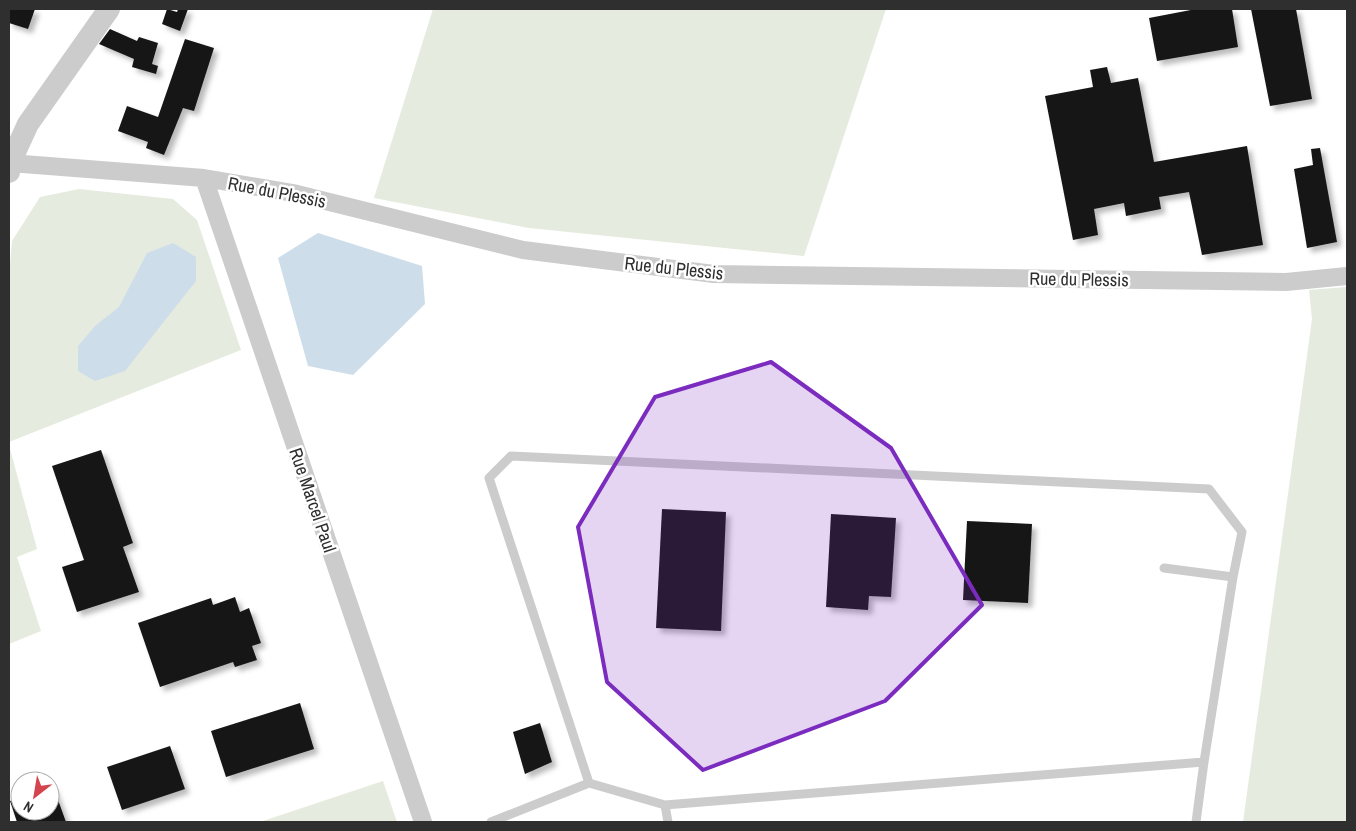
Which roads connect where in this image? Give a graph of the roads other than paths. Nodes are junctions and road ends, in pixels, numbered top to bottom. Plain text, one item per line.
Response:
1 (109, 9) edge
2 (10, 167) edge
3 (204, 178) junction
4 (1347, 276) edge
5 (1164, 568) dead end
6 (1233, 578) junction
7 (1204, 762) junction
8 (589, 783) junction
9 (666, 805) junction
10 (423, 822) edge
11 (491, 822) edge
12 (668, 822) edge
13 (1196, 822) edge

1 - 2 street
2 - 3 street, Rue du Plessis
3 - 4 street, Rue du Plessis
3 - 10 street, Rue Marcel Paul
5 - 6 lane
6 - 7 lane
6 - 8 lane
7 - 9 lane
7 - 13 lane
8 - 9 lane
8 - 11 lane
9 - 12 lane

